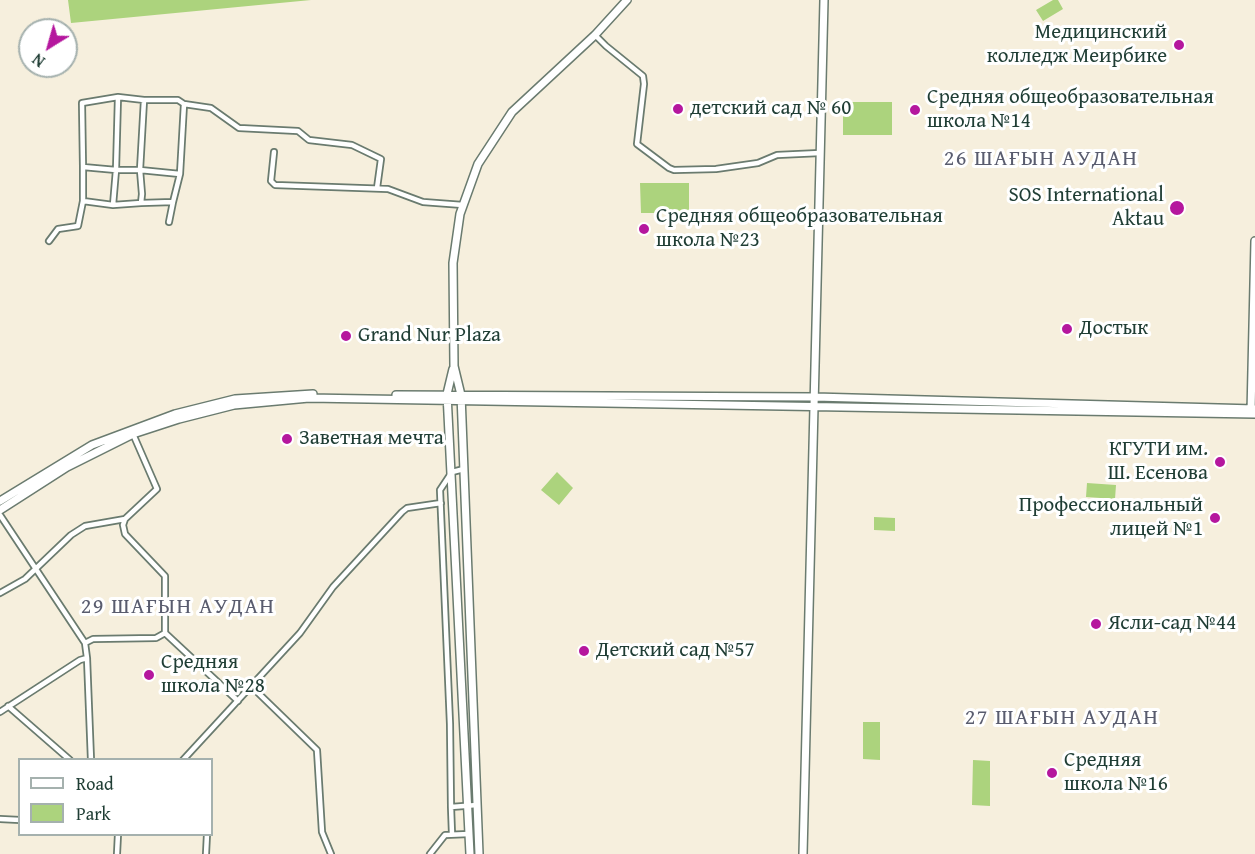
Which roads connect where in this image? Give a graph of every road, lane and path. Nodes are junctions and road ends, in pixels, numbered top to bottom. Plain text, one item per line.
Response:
1 (627, 0) edge
2 (824, 0) edge
3 (595, 35) junction
4 (118, 98) junction
5 (144, 100) junction
6 (184, 104) junction
7 (274, 152) dead end
8 (820, 153) junction
9 (82, 167) junction
10 (116, 170) junction
11 (140, 170) junction
12 (180, 174) junction
13 (377, 188) junction
14 (83, 201) junction
15 (173, 202) junction
16 (141, 203) junction
17 (113, 205) junction
18 (462, 205) junction
19 (169, 222) dead end
20 (49, 241) dead end
21 (1255, 241) edge
22 (454, 366) junction
23 (448, 397) junction
24 (815, 397) junction
25 (461, 398) junction
26 (814, 407) junction
27 (1253, 412) edge
28 (133, 432) junction
29 (464, 469) junction
30 (452, 472) junction
31 (0, 501) edge
32 (441, 503) junction
33 (0, 510) edge
34 (0, 515) edge
35 (125, 519) junction
36 (36, 569) junction
37 (0, 593) edge
38 (165, 633) junction
39 (84, 643) junction
40 (87, 658) junction
41 (251, 686) junction
42 (238, 701) junction
43 (8, 706) junction
44 (0, 712) edge
45 (69, 758) edge
46 (91, 758) edge
47 (184, 758) edge
48 (477, 805) junction
49 (468, 806) junction
50 (451, 807) junction
51 (0, 819) edge
52 (18, 820) edge
53 (452, 834) junction
54 (469, 834) junction
55 (118, 836) edge
56 (207, 836) edge
57 (117, 854) edge
58 (206, 854) edge
59 (331, 854) edge
60 (430, 854) edge
61 (470, 854) edge
62 (479, 854) edge
63 (803, 854) edge

1 - 3 main road
2 - 8 main road
3 - 8 street
3 - 18 main road
4 - 5 street
4 - 9 street
4 - 10 street
5 - 6 street
5 - 11 street
6 - 12 street
6 - 13 street
7 - 13 street
8 - 24 main road
9 - 10 street
9 - 14 street
10 - 11 street
10 - 17 street
11 - 12 street
11 - 16 street
12 - 15 street
13 - 18 street
14 - 17 street
14 - 20 street
15 - 16 street
15 - 19 street
16 - 17 street
18 - 22 main road
21 - 27 main road
22 - 23 main road
22 - 25 main road
23 - 25 main road
23 - 28 main road
23 - 30 main road
24 - 25 main road
24 - 26 main road
24 - 27 main road
25 - 26 main road
25 - 29 main road
26 - 27 main road
26 - 63 main road
28 - 31 main road
28 - 33 main road
28 - 35 street
29 - 30 street
29 - 48 main road
30 - 32 street
30 - 49 main road
32 - 41 street
32 - 50 street
34 - 36 street
35 - 36 street
35 - 38 street
36 - 37 street
36 - 39 street
38 - 39 street
38 - 42 street
39 - 40 street
40 - 43 street
40 - 46 street
41 - 42 street
41 - 59 street
42 - 47 street
43 - 44 street
43 - 45 street
48 - 49 street
48 - 62 main road
49 - 50 street
49 - 54 main road
50 - 53 street
51 - 52 street
53 - 54 street
53 - 60 street
54 - 61 main road
55 - 57 street
56 - 58 street

